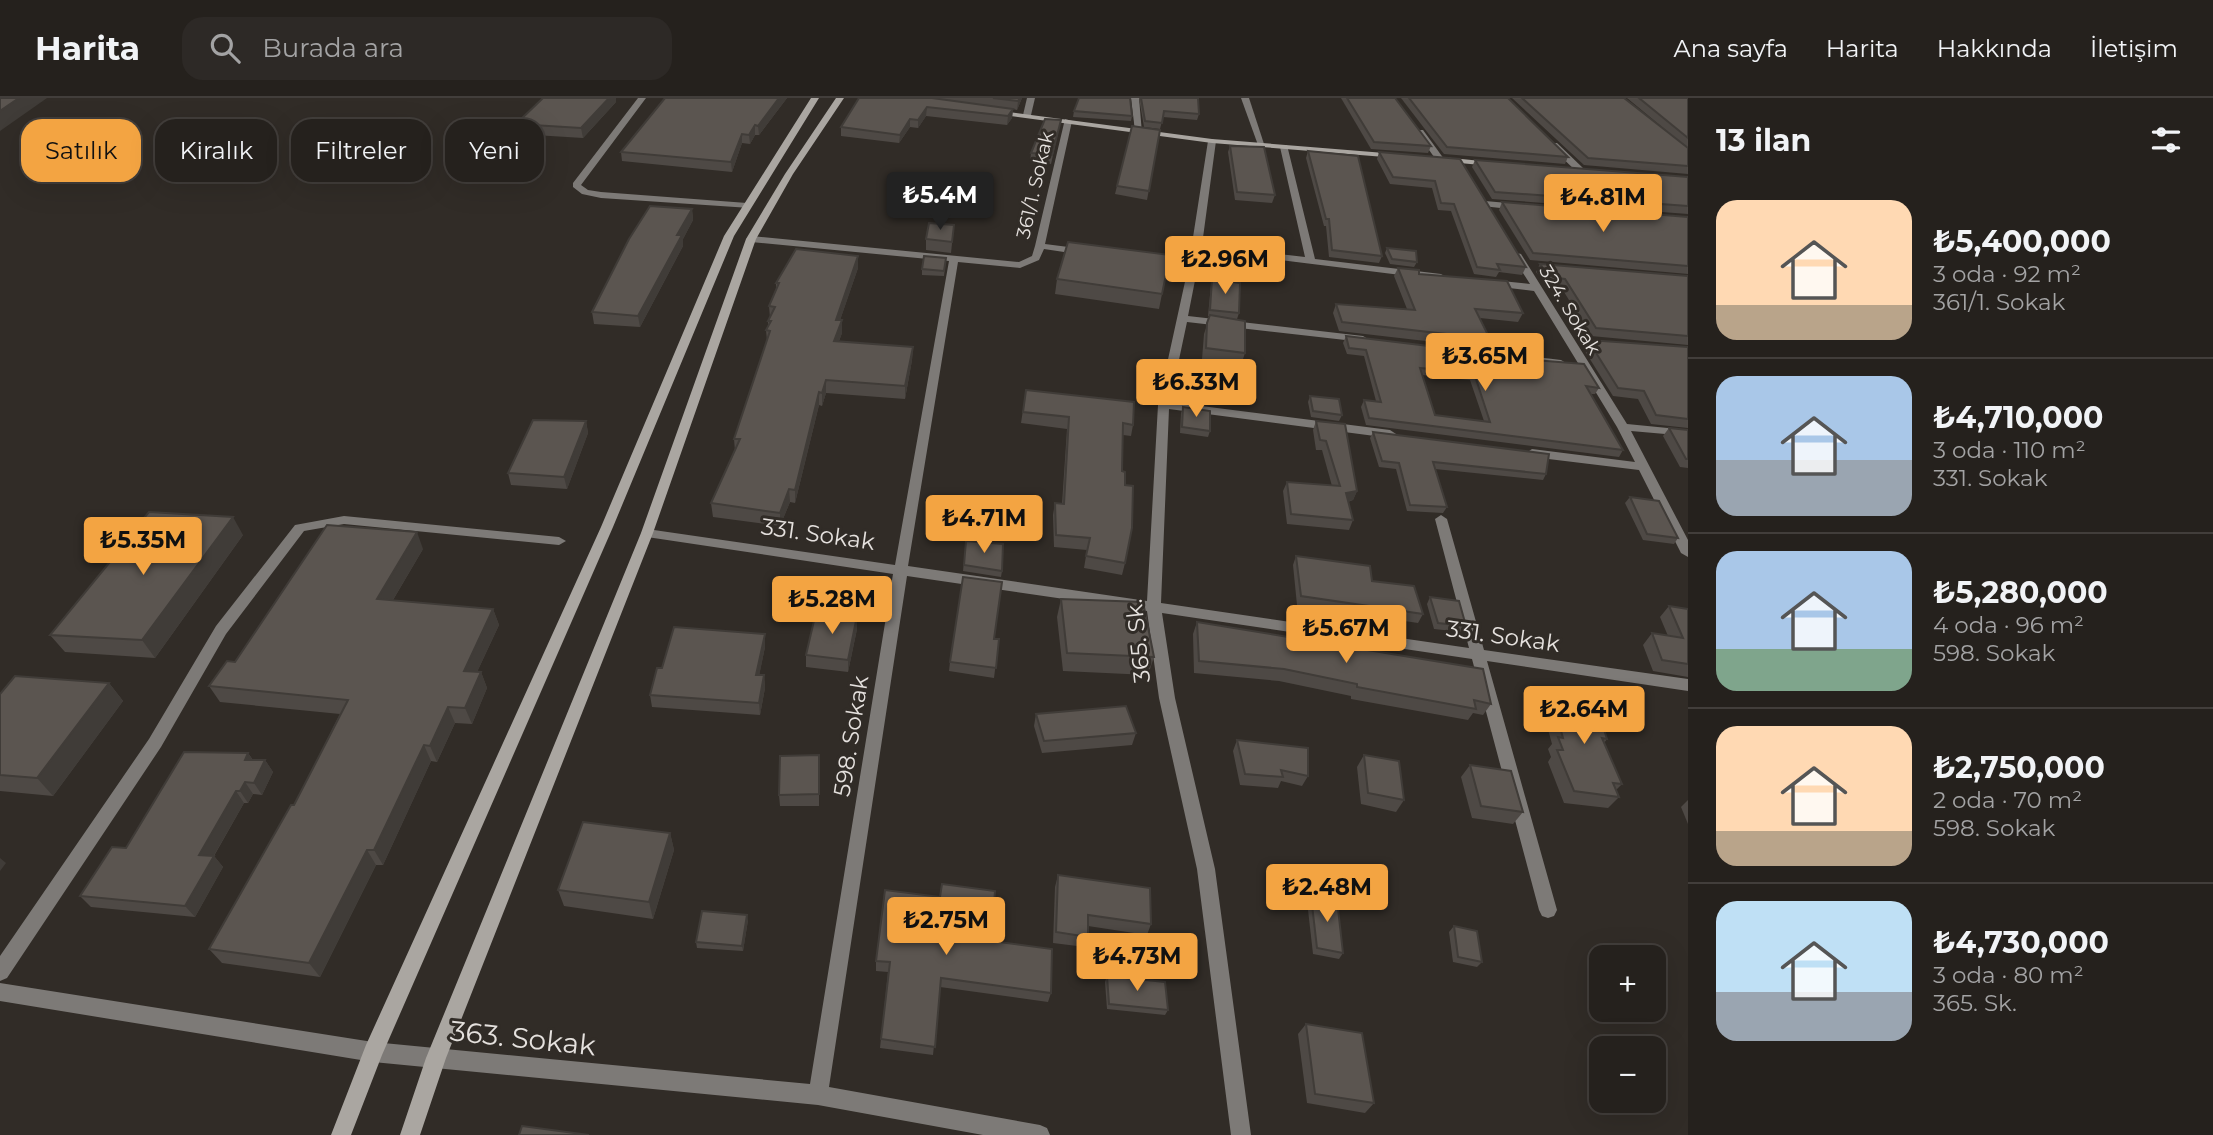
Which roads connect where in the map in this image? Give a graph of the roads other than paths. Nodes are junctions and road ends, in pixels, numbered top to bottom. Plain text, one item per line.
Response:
1 (642, 98) edge
2 (816, 98) edge
3 (840, 98) edge
4 (1031, 98) edge
5 (1135, 98) edge
6 (1245, 98) edge
7 (988, 111) edge
8 (1027, 115) junction
9 (1068, 121) junction
10 (1418, 129) edge
11 (1139, 131) junction
12 (1543, 134) edge
13 (1212, 141) junction
14 (1262, 145) junction
15 (1284, 147) junction
16 (1401, 156) edge
17 (1427, 158) edge
18 (1440, 159) junction
19 (1461, 161) junction
20 (1501, 164) edge
21 (1568, 170) edge
22 (1581, 171) junction
23 (1467, 172) edge
24 (1595, 172) edge
25 (1479, 194) edge
26 (747, 206) junction
27 (1526, 207) edge
28 (751, 239) junction
29 (1510, 245) edge
30 (1040, 246) junction
31 (1197, 247) junction
32 (1091, 253) edge
33 (954, 260) junction
34 (1142, 260) edge
35 (1311, 261) junction
36 (1523, 265) junction
37 (1193, 266) junction
38 (1536, 267) dead end
39 (1457, 278) edge
40 (1483, 282) edge
41 (1536, 288) junction
42 (1182, 318) junction
43 (1569, 340) junction
44 (1376, 341) edge
45 (1582, 341) dead end
46 (1472, 352) edge
47 (1583, 365) junction
48 (1164, 405) junction
49 (1623, 427) junction
50 (1688, 433) edge
51 (1398, 435) edge
52 (1521, 451) edge
53 (1645, 467) junction
54 (1441, 519) dead end
55 (647, 533) junction
56 (559, 541) dead end
57 (1686, 545) edge
58 (901, 568) junction
59 (1154, 608) junction
60 (1478, 655) junction
61 (1688, 685) edge
62 (1548, 910) dead end
63 (0, 972) edge
64 (0, 992) edge
65 (373, 1052) junction
66 (436, 1058) junction
67 (818, 1095) junction
68 (341, 1135) edge
69 (410, 1135) edge
70 (1040, 1135) edge
71 (1241, 1135) edge

1 - 26 street
2 - 26 street
3 - 28 street
4 - 8 street
5 - 11 street
6 - 14 street
7 - 8 street
8 - 9 street
9 - 11 street
9 - 30 street, 361/1. Sokak
10 - 18 street
11 - 13 street
12 - 22 street
13 - 14 street
13 - 31 street, 365. Sk.
14 - 15 street
15 - 16 street
15 - 35 street
17 - 18 street
18 - 19 street
19 - 20 street
19 - 23 street
21 - 22 street
22 - 24 street
25 - 27 street
26 - 65 street
28 - 33 street, 361/1. Sokak
28 - 55 street
29 - 36 street, 324. Sokak
30 - 32 street
30 - 33 street, 361/1. Sokak
31 - 35 street
31 - 37 street, 365. Sk.
33 - 58 street, 598. Sokak
34 - 37 street
35 - 39 street
36 - 38 street
36 - 41 street, 324. Sokak
37 - 42 street, 365. Sk.
40 - 41 street
41 - 43 street, 324. Sokak
42 - 44 street
42 - 48 street, 365. Sk.
43 - 45 street
43 - 47 street, 324. Sokak
46 - 47 street
47 - 49 street, 324. Sokak
48 - 51 street
48 - 59 street, 365. Sk.
49 - 50 street
49 - 53 street, 324. Sokak
52 - 53 street
53 - 57 street, 324. Sokak
54 - 60 street
55 - 58 street, 331. Sokak
55 - 66 street
56 - 63 street
58 - 59 street, 331. Sokak
58 - 67 street, 598. Sokak
59 - 60 street, 331. Sokak
59 - 71 street, 365. Sk.
60 - 61 street, 331. Sokak
60 - 62 street
64 - 65 street, 363. Sokak
65 - 66 street, 363. Sokak
65 - 68 street
66 - 67 street, 363. Sokak
66 - 69 street
67 - 70 street, 363. Sokak

